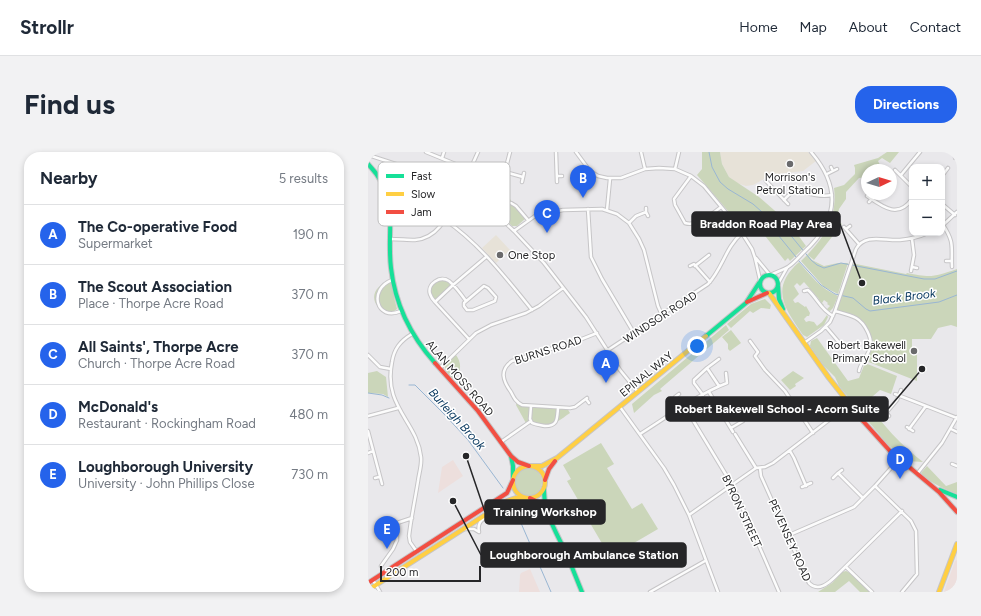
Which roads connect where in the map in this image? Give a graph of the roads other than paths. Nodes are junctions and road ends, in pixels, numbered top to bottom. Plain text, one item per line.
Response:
1 (426, 152) edge
2 (444, 152) edge
3 (478, 152) edge
4 (510, 152) edge
5 (556, 152) edge
6 (576, 152) edge
7 (641, 152) edge
8 (680, 152) edge
9 (812, 152) edge
10 (920, 152) edge
11 (955, 152) edge
12 (369, 155) edge
13 (442, 158) junction
14 (955, 158) dead end
15 (390, 162) edge
16 (451, 162) edge
17 (474, 162) edge
18 (508, 162) edge
19 (368, 164) edge
20 (831, 167) dead end
21 (948, 168) dead end
22 (645, 169) junction
23 (675, 169) junction
24 (837, 169) dead end
25 (834, 171) junction
26 (897, 172) edge
27 (945, 172) edge
28 (510, 173) edge
29 (524, 173) dead end
30 (827, 174) junction
31 (901, 175) junction
32 (945, 175) edge
33 (378, 176) edge
34 (557, 176) junction
35 (562, 176) dead end
36 (691, 176) junction
37 (948, 176) dead end
38 (524, 177) junction
39 (610, 178) junction
40 (766, 181) dead end
41 (522, 182) dead end
42 (557, 182) dead end
43 (909, 184) edge
44 (832, 195) junction
45 (784, 200) junction
46 (874, 200) edge
47 (911, 200) edge
48 (511, 203) dead end
49 (788, 204) dead end
50 (945, 206) edge
51 (721, 207) junction
52 (646, 208) dead end
53 (588, 209) junction
54 (607, 210) junction
55 (646, 212) junction
56 (956, 213) edge
57 (648, 216) dead end
58 (528, 220) junction
59 (629, 223) junction
60 (945, 223) edge
61 (390, 226) edge
62 (440, 226) edge
63 (453, 226) edge
64 (509, 226) edge
65 (850, 226) dead end
66 (945, 230) edge
67 (514, 231) junction
68 (742, 233) junction
69 (920, 236) edge
70 (390, 239) junction
71 (912, 239) junction
72 (860, 244) junction
73 (708, 255) dead end
74 (486, 257) junction
75 (755, 258) junction
76 (946, 261) dead end
77 (951, 261) junction
78 (694, 264) junction
79 (690, 266) dead end
80 (912, 267) junction
81 (952, 267) dead end
82 (788, 268) junction
83 (917, 268) dead end
84 (911, 271) dead end
85 (770, 275) junction
86 (392, 280) junction
87 (710, 282) junction
88 (760, 282) junction
89 (453, 285) junction
90 (778, 285) junction
91 (376, 288) dead end
92 (563, 288) junction
93 (804, 290) dead end
94 (768, 293) junction
95 (374, 294) dead end
96 (466, 301) junction
97 (435, 302) junction
98 (746, 303) junction
99 (532, 310) junction
100 (401, 311) junction
101 (835, 311) junction
102 (784, 312) junction
103 (662, 315) junction
104 (833, 316) junction
105 (826, 327) junction
106 (597, 333) junction
107 (634, 333) junction
108 (412, 334) junction
109 (469, 339) junction
110 (750, 341) dead end
111 (804, 343) junction
112 (843, 347) dead end
113 (608, 350) junction
114 (368, 356) edge
115 (719, 359) dead end
116 (439, 368) junction
117 (707, 368) junction
118 (391, 369) junction
119 (860, 371) dead end
120 (726, 373) dead end
121 (719, 386) junction
122 (901, 390) dead end
123 (638, 392) junction
124 (709, 392) junction
125 (679, 394) dead end
126 (895, 394) dead end
127 (703, 395) junction
128 (899, 395) junction
129 (874, 399) dead end
130 (589, 403) dead end
131 (850, 404) junction
132 (531, 406) junction
133 (926, 406) junction
134 (620, 407) junction
135 (398, 408) junction
136 (558, 408) junction
137 (681, 408) junction
138 (688, 412) dead end
139 (886, 413) junction
140 (368, 416) edge
141 (889, 416) dead end
142 (957, 417) edge
143 (531, 421) junction
144 (743, 421) dead end
145 (731, 428) junction
146 (950, 429) junction
147 (368, 431) edge
148 (913, 431) dead end
149 (957, 432) edge
150 (813, 433) junction
151 (640, 434) junction
152 (502, 442) junction
153 (373, 451) junction
154 (790, 451) junction
155 (368, 453) edge
156 (510, 454) junction
157 (557, 458) junction
158 (899, 459) junction
159 (530, 466) junction
160 (756, 468) junction
161 (760, 468) junction
162 (842, 470) dead end
163 (838, 473) junction
164 (916, 474) junction
165 (379, 477) junction
166 (375, 478) dead end
167 (513, 478) junction
168 (833, 478) dead end
169 (545, 480) junction
170 (811, 483) dead end
171 (382, 484) dead end
172 (731, 484) junction
173 (806, 486) junction
174 (875, 486) junction
175 (802, 487) dead end
176 (544, 488) junction
177 (939, 490) junction
178 (957, 497) edge
179 (527, 498) junction
180 (863, 498) junction
181 (493, 510) junction
182 (545, 510) junction
183 (902, 512) junction
184 (957, 512) edge
185 (689, 515) junction
186 (412, 518) junction
187 (464, 530) junction
188 (787, 536) junction
189 (957, 544) edge
190 (417, 552) junction
191 (955, 553) edge
192 (421, 558) junction
193 (705, 561) junction
194 (381, 566) dead end
195 (846, 567) junction
196 (373, 580) junction
197 (368, 583) edge
198 (376, 585) junction
199 (368, 590) edge
200 (380, 592) edge
201 (582, 592) edge
202 (650, 592) edge
203 (718, 592) edge
204 (779, 592) edge
205 (872, 592) edge
206 (902, 592) edge
207 (939, 592) edge

1 - 13 street
2 - 13 street
3 - 17 street
4 - 18 street
5 - 34 street
6 - 39 street
7 - 22 street
8 - 23 street
9 - 30 street
10 - 31 street
11 - 14 street
12 - 15 street
13 - 16 street
19 - 33 main road, ALAN MOSS ROAD
20 - 25 street
21 - 27 street
22 - 23 street
22 - 39 street
23 - 36 street
24 - 25 street
25 - 30 street
26 - 31 street
28 - 38 street
29 - 38 street
30 - 44 street
31 - 43 street
32 - 37 street
34 - 35 street
34 - 42 street
36 - 51 street
36 - 51 street
38 - 41 street
39 - 54 street
40 - 45 street
44 - 45 street
44 - 82 street
45 - 49 street
46 - 47 street
48 - 58 street
50 - 56 street
51 - 68 street
52 - 55 street
53 - 54 street
53 - 58 street
53 - 107 street
54 - 59 street
55 - 57 street
55 - 59 street
56 - 60 street
58 - 67 street
59 - 103 street
61 - 70 main road, ALAN MOSS ROAD
62 - 70 street
63 - 74 street
64 - 67 street
65 - 72 street
66 - 77 street
67 - 92 street
68 - 75 street
68 - 87 street, WINDSOR ROAD
69 - 71 street
70 - 86 main road, ALAN MOSS ROAD
71 - 72 street
71 - 80 street
72 - 101 street
73 - 78 street
74 - 89 street
74 - 99 street
75 - 85 street
75 - 88 street
76 - 77 street
77 - 81 street
78 - 79 street
78 - 87 street
80 - 83 street
80 - 84 street
82 - 85 street
82 - 90 street
85 - 88 main road
85 - 90 main road
86 - 91 street
86 - 100 main road, ALAN MOSS ROAD
87 - 103 street, WINDSOR ROAD
88 - 94 main road
88 - 98 main road, EPINAL WAY
89 - 96 street
89 - 97 street
89 - 97 street
90 - 94 main road
90 - 102 main road
92 - 99 street
92 - 106 street
93 - 104 street
94 - 98 main road, EPINAL WAY
94 - 102 main road
95 - 100 street
96 - 96 street
97 - 109 street
98 - 123 main road, EPINAL WAY
99 - 109 street
100 - 108 main road, ALAN MOSS ROAD
101 - 104 street
101 - 119 street
102 - 111 main road
103 - 107 street, WINDSOR ROAD
104 - 105 street
105 - 111 street
105 - 112 street
106 - 113 street
106 - 132 street, BURNS ROAD
107 - 113 street, WINDSOR ROAD
108 - 116 main road, ALAN MOSS ROAD
108 - 118 street
109 - 116 street
110 - 150 street
111 - 131 main road
113 - 123 street
114 - 118 street
115 - 117 street
116 - 152 main road, ALAN MOSS ROAD
117 - 121 street
117 - 127 street
118 - 135 street
120 - 121 street
121 - 124 street
122 - 128 street
123 - 134 main road, EPINAL WAY
124 - 127 street
124 - 145 street
125 - 137 street
126 - 128 street
127 - 137 street
128 - 133 street
128 - 139 street
129 - 139 street
130 - 136 street, BURNS ROAD
131 - 150 street
131 - 158 main road
132 - 136 street, BURNS ROAD
132 - 143 street
133 - 142 street
133 - 148 street
134 - 151 street
134 - 157 main road, EPINAL WAY
135 - 140 street
135 - 186 street
136 - 143 street
137 - 151 street
138 - 172 street, BYRON STREET
139 - 141 street
142 - 146 street
143 - 152 street
144 - 145 street
145 - 160 street
146 - 149 street
146 - 164 street
147 - 153 street
150 - 154 street
151 - 185 street
152 - 156 main road, ALAN MOSS ROAD
153 - 155 street
153 - 165 street
154 - 161 street
154 - 173 street
156 - 159 main road, ALAN MOSS ROAD
156 - 167 main road, ALAN MOSS ROAD
157 - 159 main road, EPINAL WAY
157 - 169 main road, EPINAL WAY
158 - 164 main road
158 - 174 street
159 - 167 main road
159 - 169 main road
160 - 161 street
160 - 172 street
161 - 188 street, PEVENSEY ROAD
162 - 163 street
163 - 168 street
163 - 180 street
164 - 177 main road
165 - 166 street
165 - 171 street
167 - 179 main road
167 - 190 main road
169 - 176 main road
170 - 173 street
172 - 185 street
172 - 204 street, BYRON STREET
173 - 175 street
174 - 180 street
174 - 183 street
176 - 179 main road
176 - 182 main road
177 - 178 main road
177 - 184 main road
179 - 181 main road
179 - 182 main road
180 - 188 street
181 - 187 main road
181 - 187 street
182 - 201 main road
183 - 195 street, PEVENSEY ROAD
183 - 206 street
185 - 193 street
186 - 190 street
186 - 194 street
187 - 192 main road
188 - 195 street, PEVENSEY ROAD
189 - 191 main road
190 - 192 main road
190 - 196 main road
191 - 207 main road
192 - 198 main road
193 - 202 street
193 - 203 street
195 - 205 street
196 - 197 main road
196 - 198 street
198 - 199 main road
198 - 200 street

